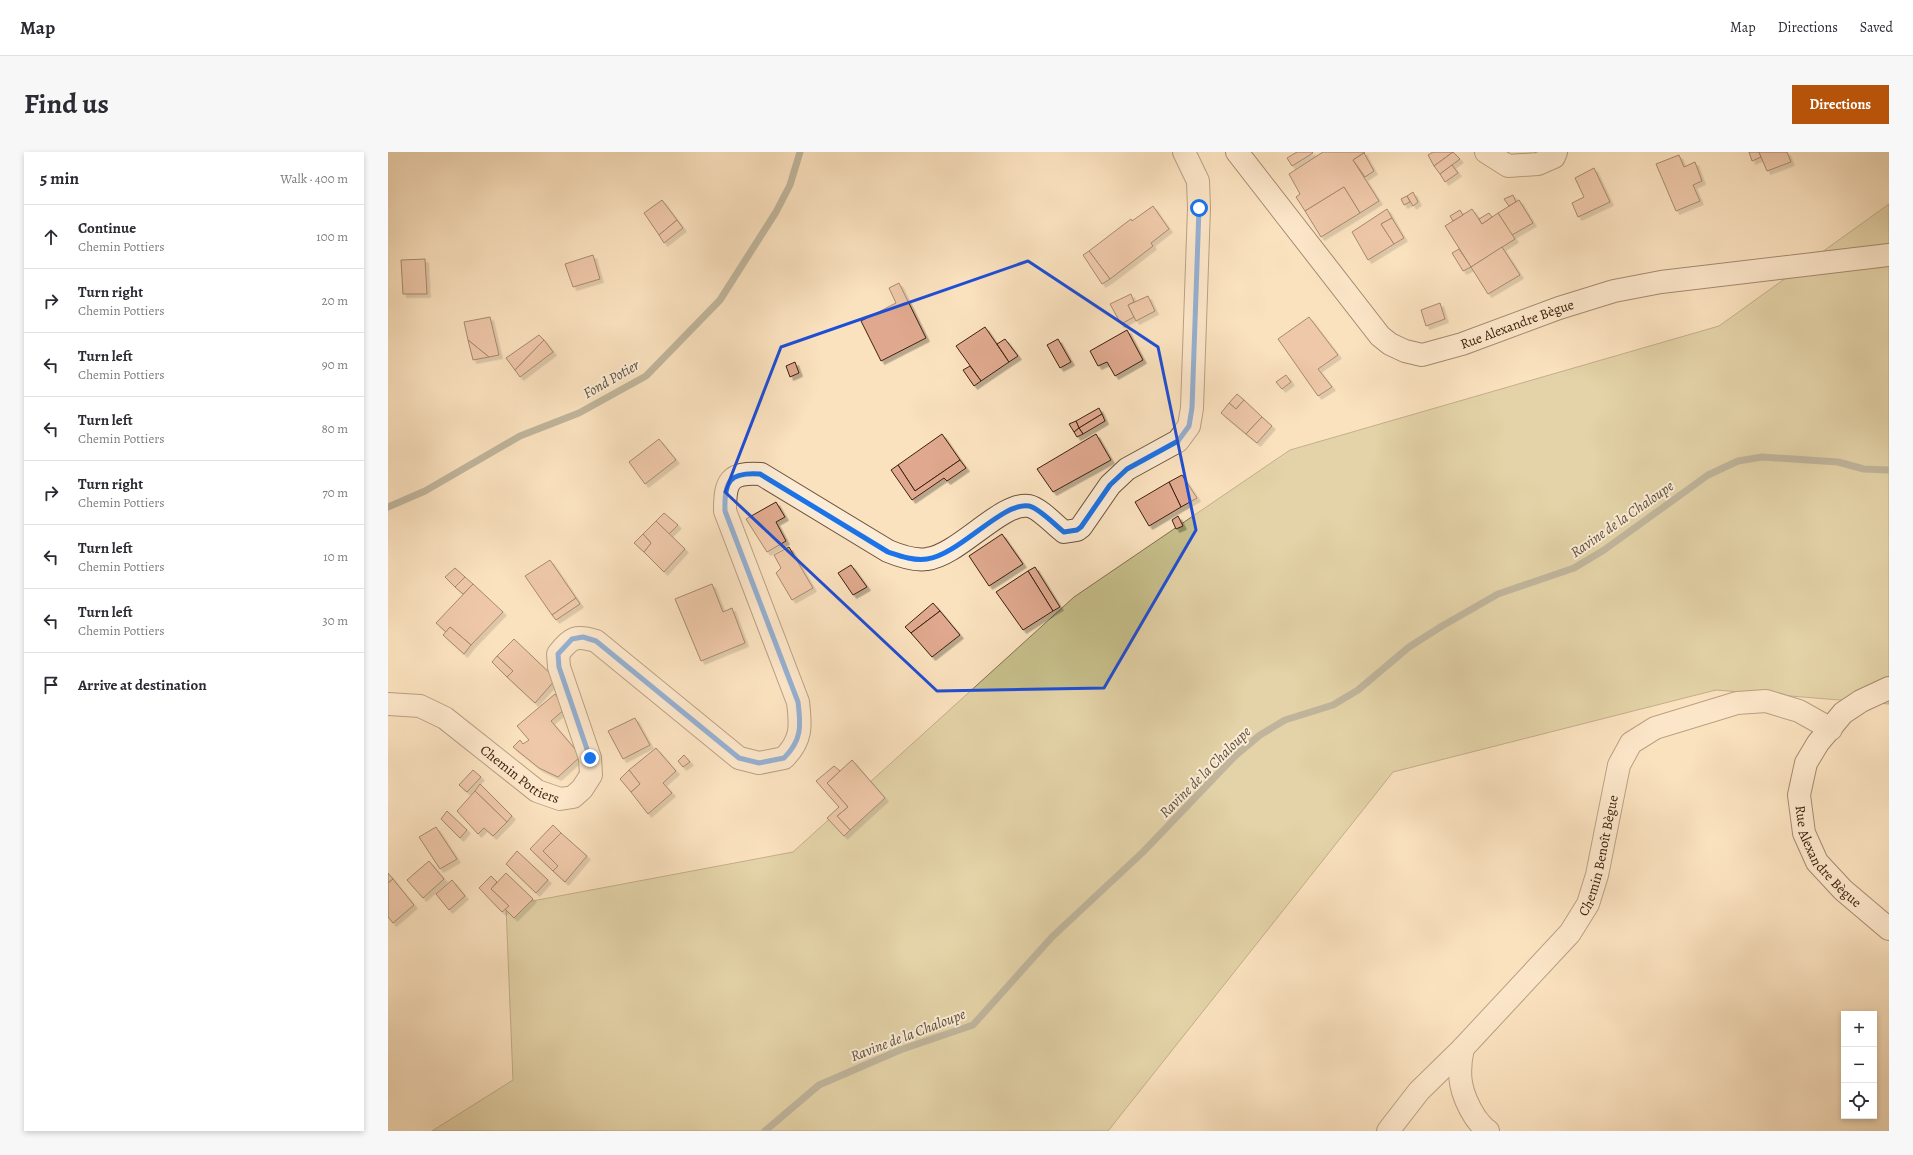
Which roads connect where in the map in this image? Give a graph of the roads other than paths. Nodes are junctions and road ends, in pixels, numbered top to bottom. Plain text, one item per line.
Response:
1 (1184, 152) edge
2 (1486, 152) edge
3 (1556, 152) edge
4 (1241, 154) edge
5 (1889, 255) edge
6 (1889, 688) edge
7 (388, 704) edge
8 (1831, 729) junction
9 (1889, 928) edge
10 (1463, 1048) junction
11 (1388, 1131) edge
12 (1488, 1131) edge

1 - 7 street, Chemin Pottiers
2 - 3 street
4 - 5 street, Rue Alexandre Bègue
6 - 8 street, Rue Alexandre Bègue
8 - 9 street, Rue Alexandre Bègue
8 - 10 street, Chemin Benoît Bègue
10 - 11 street, Chemin Benoît Bègue
10 - 12 street

